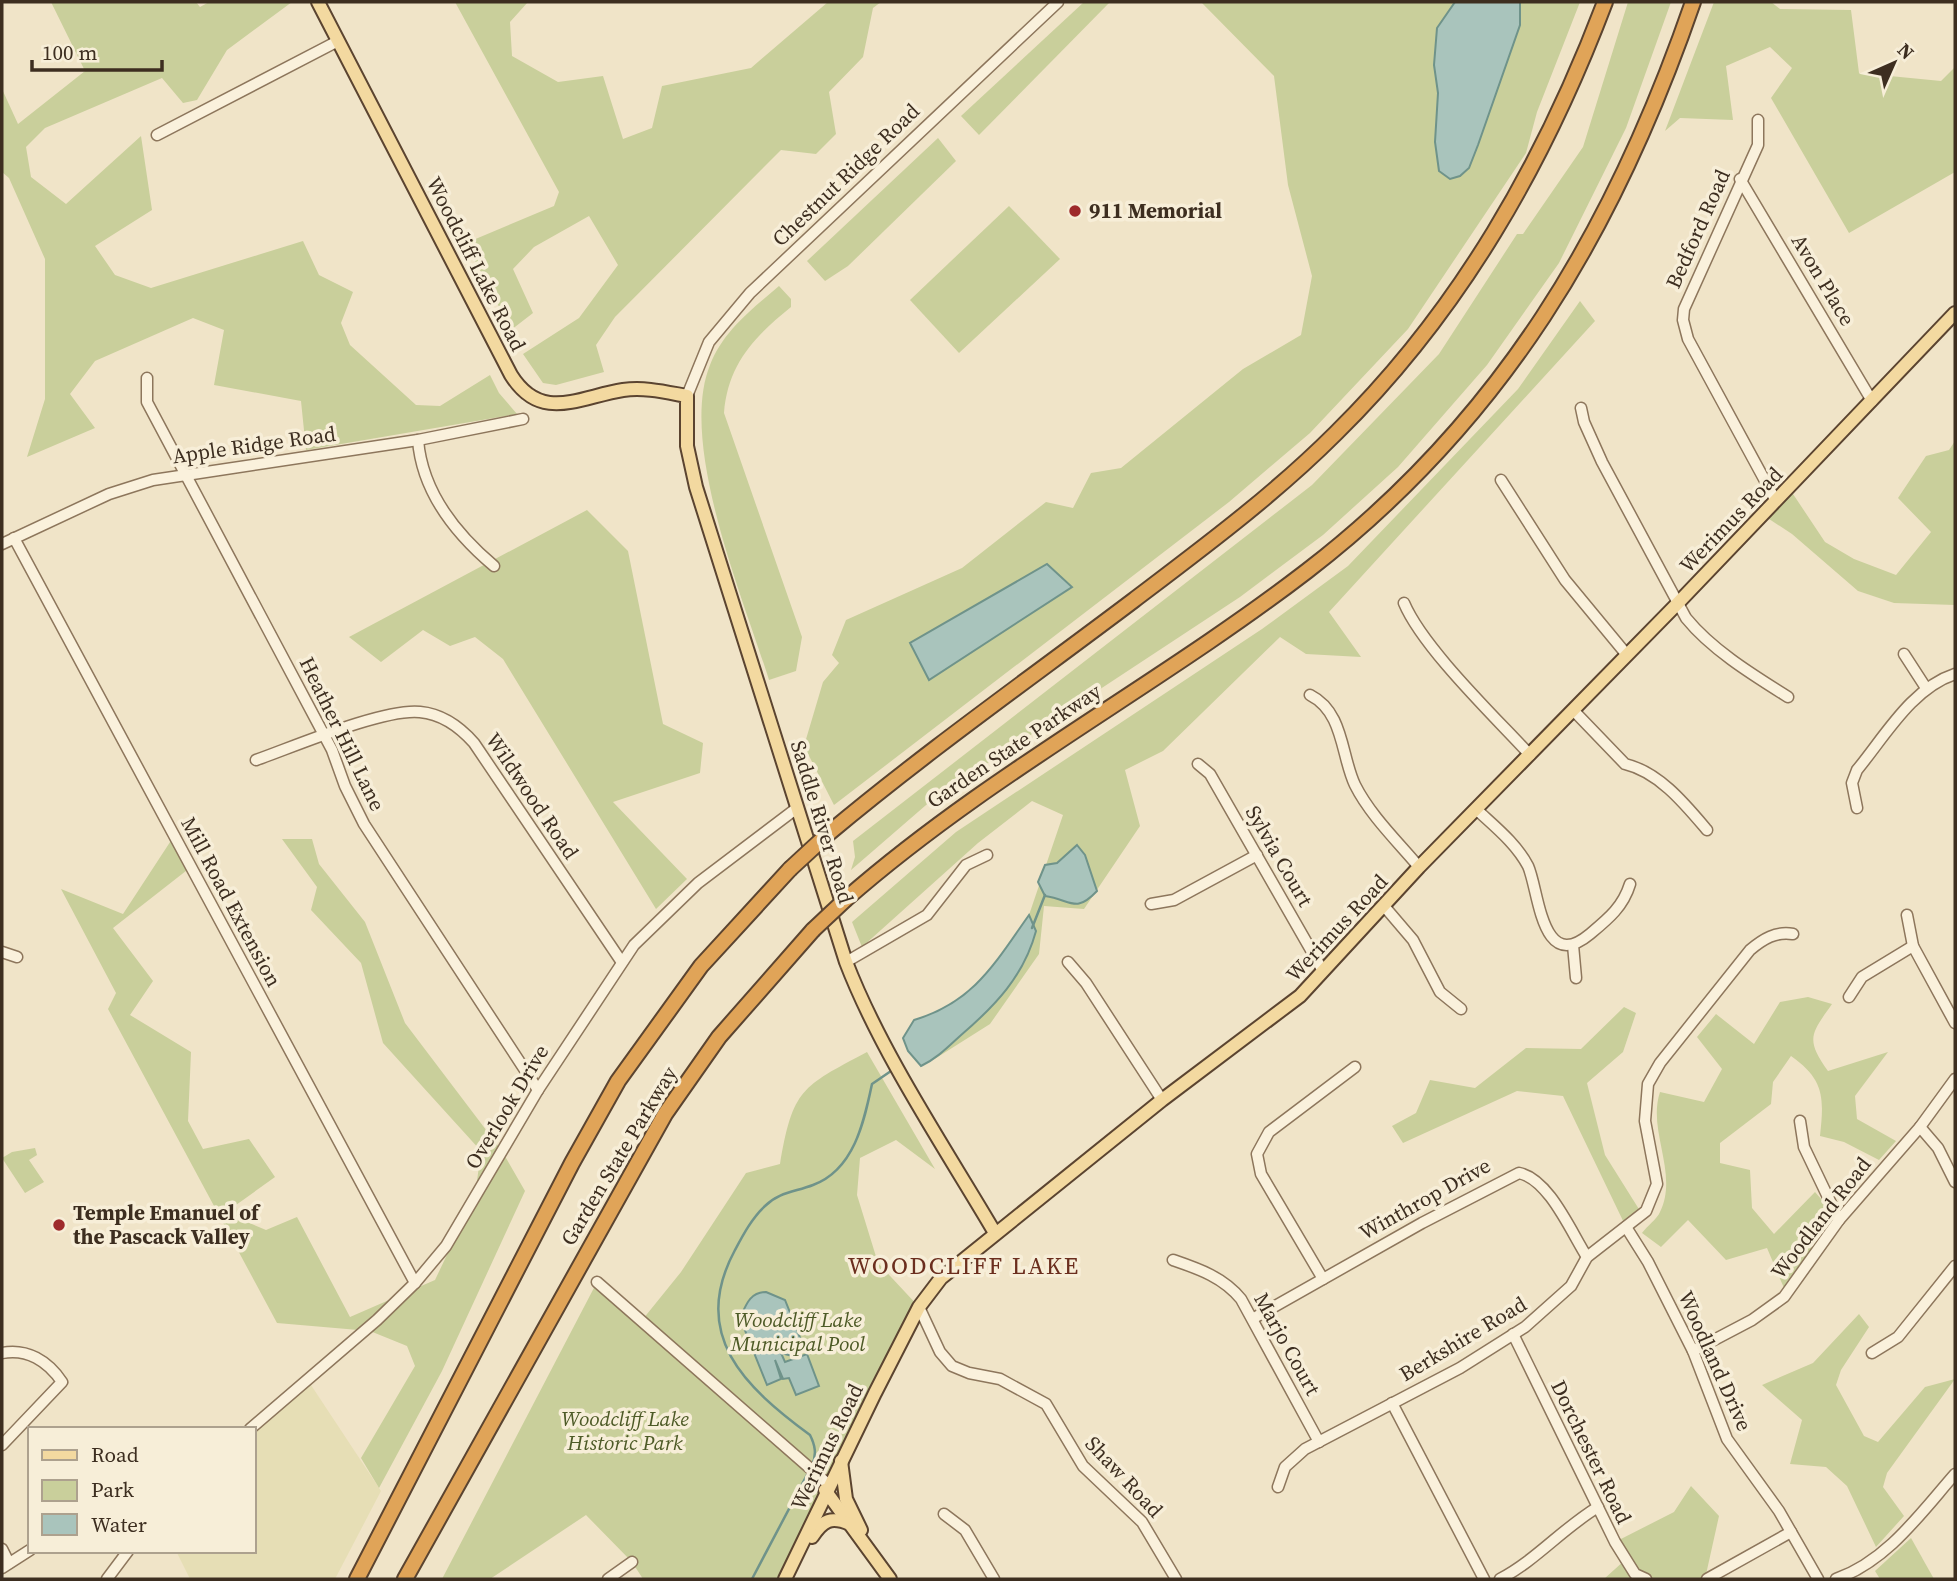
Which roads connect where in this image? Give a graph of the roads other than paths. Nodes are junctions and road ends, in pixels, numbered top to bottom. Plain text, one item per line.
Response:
1 (318, 2) edge
2 (1058, 2) edge
3 (1605, 2) edge
4 (1695, 2) edge
5 (338, 41) junction
6 (1758, 120) dead end
7 (157, 135) dead end
8 (1740, 179) junction
9 (1955, 313) edge
10 (147, 378) dead end
11 (687, 396) junction
12 (1872, 401) junction
13 (1581, 408) dead end
14 (523, 419) dead end
15 (418, 440) junction
16 (186, 474) junction
17 (1501, 480) dead end
18 (1776, 501) junction
19 (13, 538) junction
20 (2, 544) edge
21 (494, 566) dead end
22 (1404, 603) dead end
23 (1677, 604) junction
24 (1904, 654) dead end
25 (1627, 655) junction
26 (1955, 674) edge
27 (1926, 688) junction
28 (1310, 695) dead end
29 (1788, 696) dead end
30 (1573, 710) junction
31 (324, 736) junction
32 (1530, 755) junction
33 (256, 760) dead end
34 (1198, 764) dead end
35 (797, 808) junction
36 (1857, 808) dead end
37 (1476, 809) junction
38 (1707, 830) dead end
39 (987, 855) dead end
40 (1257, 855) junction
41 (1419, 867) junction
42 (1630, 884) dead end
43 (1151, 904) dead end
44 (1384, 906) junction
45 (1907, 915) dead end
46 (1793, 934) dead end
47 (1573, 945) junction
48 (1913, 946) junction
49 (2, 950) edge
50 (17, 957) dead end
51 (621, 961) junction
52 (846, 962) junction
53 (1068, 962) dead end
54 (1323, 971) junction
55 (1576, 978) dead end
56 (1849, 997) dead end
57 (1461, 1009) dead end
58 (1955, 1023) edge
59 (1355, 1067) dead end
60 (1955, 1079) edge
61 (538, 1090) junction
62 (1162, 1100) junction
63 (1800, 1121) dead end
64 (1920, 1127) junction
65 (1955, 1182) edge
66 (1839, 1220) junction
67 (1626, 1227) junction
68 (995, 1233) junction
69 (1587, 1257) junction
70 (1172, 1260) dead end
71 (1955, 1266) edge
72 (1323, 1279) junction
73 (597, 1282) dead end
74 (415, 1283) junction
75 (919, 1307) junction
76 (1254, 1318) junction
77 (1513, 1334) junction
78 (1693, 1351) junction
79 (2, 1353) edge
80 (1872, 1353) dead end
81 (1392, 1404) junction
82 (252, 1427) edge
83 (1319, 1442) junction
84 (2, 1445) edge
85 (841, 1459) junction
86 (1955, 1474) edge
87 (1945, 1486) junction
88 (827, 1487) junction
89 (1278, 1487) dead end
90 (1955, 1494) edge
91 (1598, 1507) junction
92 (944, 1514) dead end
93 (850, 1524) junction
94 (1791, 1531) junction
95 (862, 1541) junction
96 (2, 1549) edge
97 (28, 1550) edge
98 (126, 1553) edge
99 (632, 1562) dead end
100 (793, 1563) junction
101 (6, 1566) edge
102 (107, 1579) edge
103 (357, 1579) edge
104 (405, 1579) edge
105 (608, 1579) edge
106 (785, 1579) edge
107 (890, 1579) edge
108 (995, 1579) edge
109 (1176, 1579) edge
110 (1484, 1579) edge
111 (1500, 1579) edge
112 (1646, 1579) edge
113 (1707, 1579) edge
114 (1818, 1579) edge
115 (1836, 1579) edge

1 - 5 main road, Woodcliff Lake Road
2 - 11 street, Chestnut Ridge Road
3 - 103 highway, Garden State Parkway, bridge
4 - 104 highway, Garden State Parkway, bridge
5 - 7 street
5 - 11 main road, Woodcliff Lake Road
6 - 8 street, Bedford Road
8 - 12 street, Avon Place
8 - 18 street, Bedford Road
9 - 12 main road, Werimus Road
10 - 16 street, Heather Hill Lane
11 - 35 main road, Saddle River Road
12 - 18 main road, Werimus Road
13 - 23 street
14 - 15 street, Apple Ridge Road
15 - 16 street, Apple Ridge Road
15 - 21 street
16 - 19 street, Apple Ridge Road
16 - 31 street, Heather Hill Lane
17 - 25 street
18 - 23 main road, Werimus Road
19 - 20 street, Apple Ridge Road
19 - 74 street, Mill Road Extension
22 - 32 street
23 - 25 main road, Werimus Road
23 - 29 street
24 - 27 street
25 - 30 main road, Werimus Road
26 - 27 street
27 - 36 street
28 - 41 street
30 - 32 main road, Werimus Road
30 - 38 street
31 - 33 street, Wildwood Road
31 - 51 street, Wildwood Road
31 - 61 street, Heather Hill Lane
32 - 37 main road, Werimus Road
34 - 40 street, Sylvia Court
35 - 51 street, Overlook Drive
35 - 52 main road, Saddle River Road
37 - 41 main road, Werimus Road
37 - 47 street
39 - 52 street
40 - 43 street
40 - 54 street, Sylvia Court
41 - 44 main road, Werimus Road
42 - 47 street
44 - 54 main road, Werimus Road
44 - 57 street
45 - 48 street
46 - 67 street, Berkshire Road
47 - 55 street
48 - 56 street
48 - 58 street
49 - 50 street
51 - 61 street, Overlook Drive
52 - 68 main road, Saddle River Road
53 - 62 street
54 - 62 main road, Werimus Road
59 - 72 street
60 - 64 street, Woodland Road
61 - 74 street, Overlook Drive
62 - 68 main road, Werimus Road
63 - 66 street
64 - 65 street
64 - 66 street, Woodland Road
66 - 78 street, Woodland Road
67 - 69 street, Berkshire Road
67 - 78 street, Woodland Drive
68 - 75 main road, Werimus Road
69 - 72 street, Winthrop Drive
69 - 77 street, Berkshire Road
70 - 76 street, Marjo Court
71 - 80 street
72 - 76 street, Winthrop Drive
73 - 88 street
74 - 82 street, Overlook Drive
75 - 85 main road, Werimus Road
75 - 109 street, Shaw Road
76 - 83 street, Marjo Court
77 - 81 street, Berkshire Road
77 - 91 street, Dorchester Road
78 - 94 street, Woodland Drive
79 - 84 street
81 - 83 street, Berkshire Road
81 - 110 street
83 - 89 street, Berkshire Road
85 - 88 main road, Werimus Road
85 - 95 main road
86 - 87 street
87 - 90 street
87 - 115 street
88 - 93 main road
88 - 100 main road, Werimus Road
91 - 111 street
91 - 112 street, Dorchester Road
92 - 108 street
93 - 95 main road
93 - 100 main road
94 - 113 street
94 - 114 street, Woodland Drive
95 - 107 main road
96 - 101 street
97 - 101 street
98 - 102 street
99 - 105 street
100 - 106 main road, Werimus Road

